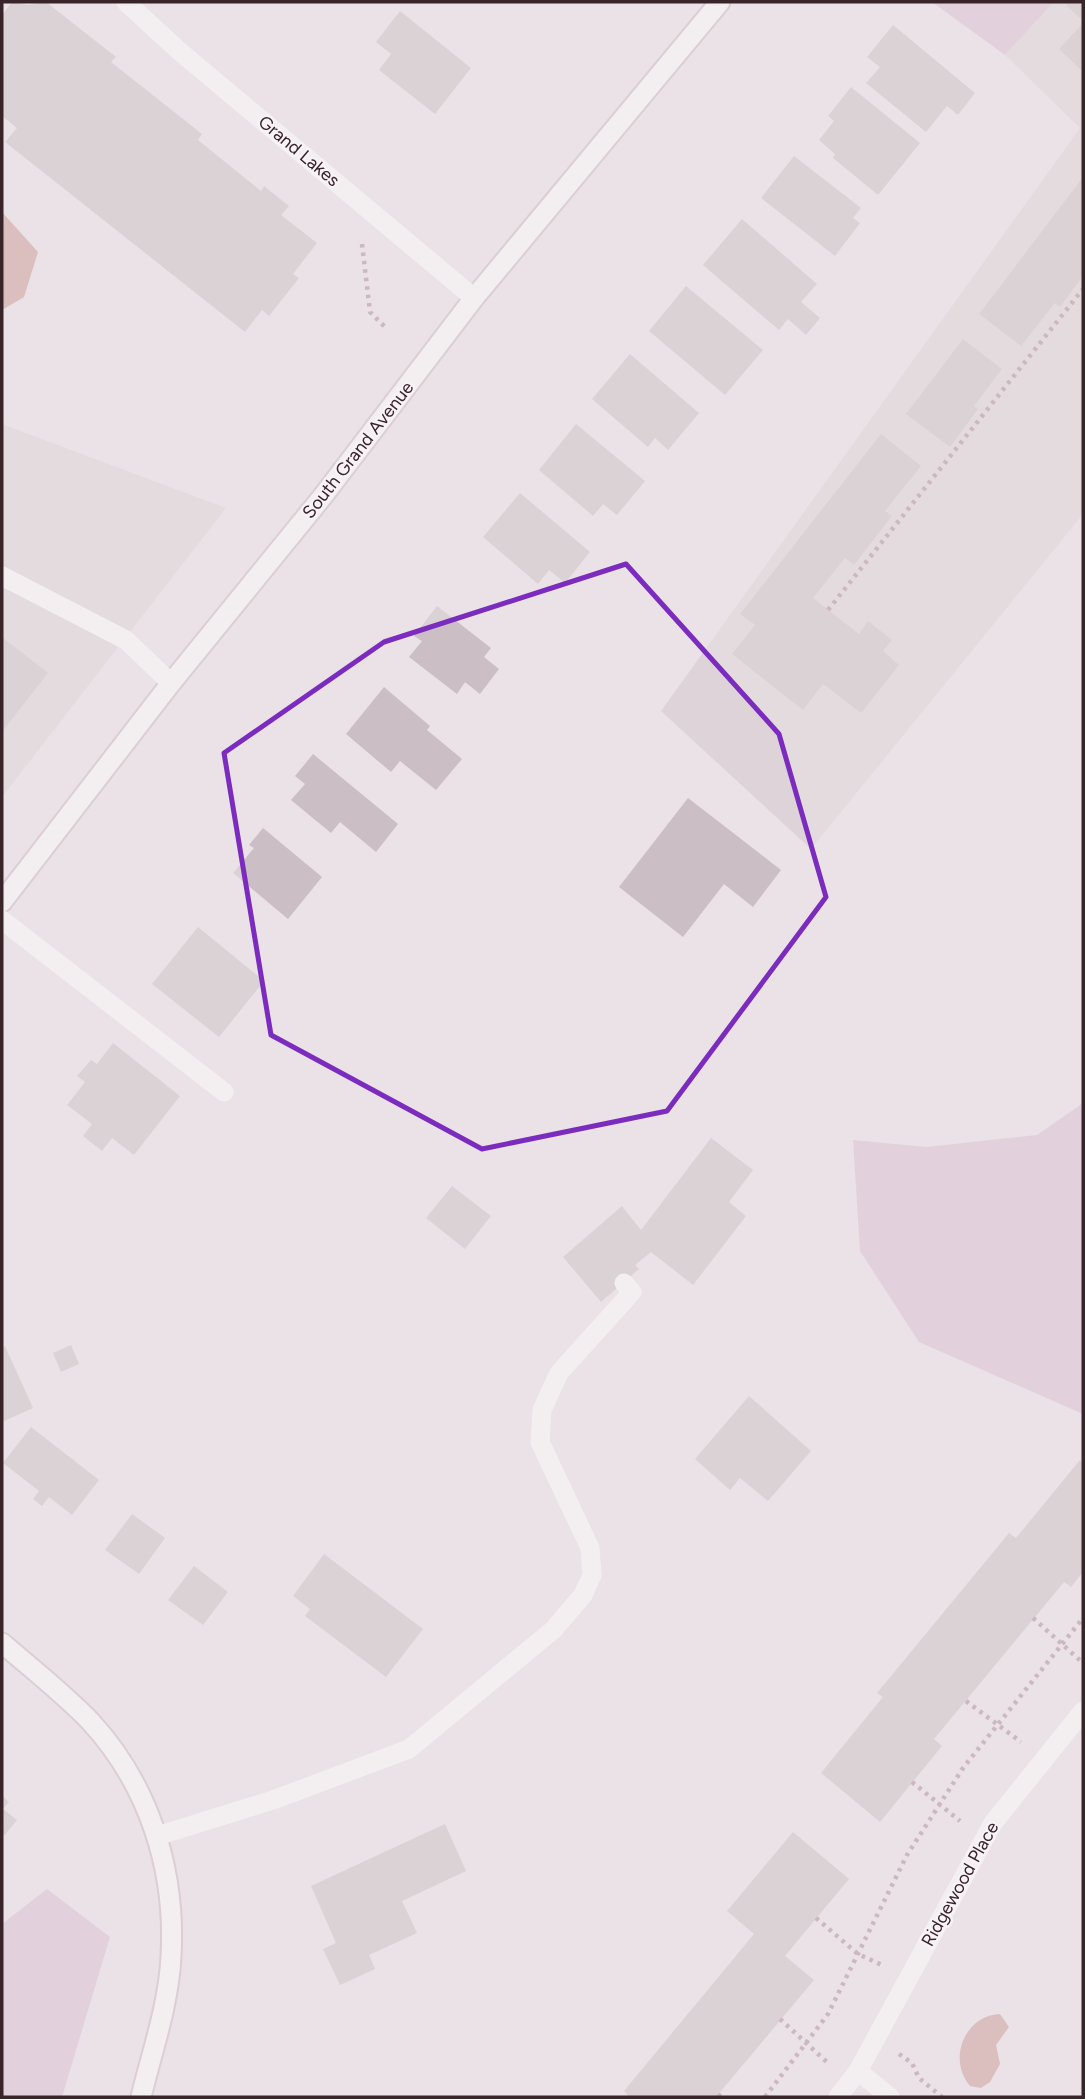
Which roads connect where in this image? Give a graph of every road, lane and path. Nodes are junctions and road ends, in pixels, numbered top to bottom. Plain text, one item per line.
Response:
1 (126, 2) edge
2 (720, 2) edge
3 (361, 235) dead end
4 (1083, 289) edge
5 (474, 298) junction
6 (385, 327) dead end
7 (2, 576) edge
8 (828, 610) dead end
9 (171, 683) junction
10 (2, 902) edge
11 (2, 920) edge
12 (224, 1092) dead end
13 (624, 1283) dead end
14 (1033, 1618) dead end
15 (1083, 1618) edge
16 (2, 1643) edge
17 (1062, 1644) junction
18 (1083, 1663) edge
19 (966, 1701) dead end
20 (1083, 1711) edge
21 (998, 1724) junction
22 (1044, 1760) junction
23 (912, 1782) dead end
24 (939, 1806) junction
25 (157, 1836) junction
26 (984, 1839) junction
27 (816, 1919) dead end
28 (858, 1954) junction
29 (908, 1977) junction
30 (780, 2019) dead end
31 (876, 2036) junction
32 (806, 2043) junction
33 (848, 2083) edge
34 (141, 2097) edge
35 (765, 2097) edge
36 (890, 2097) edge
37 (942, 2097) edge

1 - 5 main road, Grand Lakes
2 - 5 main road, South Grand Avenue
3 - 6 path
4 - 8 path
5 - 9 main road, South Grand Avenue
7 - 9 main road
9 - 10 main road, South Grand Avenue
11 - 12 main road
13 - 25 main road
14 - 17 path
15 - 17 path
16 - 25 main road
17 - 18 path
17 - 21 path
19 - 21 path
20 - 22 main road, Ridgewood Place
21 - 22 path
21 - 24 path
22 - 26 main road, Ridgewood Place
23 - 24 path
24 - 26 path
24 - 28 path
25 - 34 main road
26 - 29 main road, Ridgewood Place
27 - 28 path
28 - 29 path
28 - 32 path
29 - 31 main road, Ridgewood Place
30 - 32 path
31 - 33 main road, Ridgewood Place
31 - 37 path
32 - 33 path
32 - 35 path
33 - 36 main road

